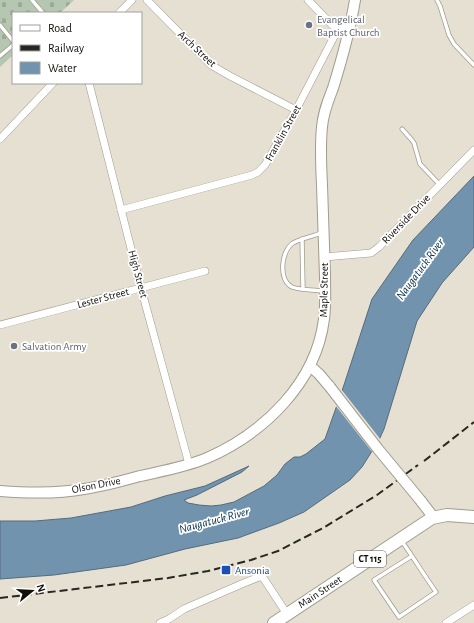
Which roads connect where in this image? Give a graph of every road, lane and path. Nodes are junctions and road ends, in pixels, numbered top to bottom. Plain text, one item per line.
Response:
1 (32, 0) edge
2 (132, 0) edge
3 (147, 0) edge
4 (308, 0) edge
5 (355, 0) edge
6 (437, 0) edge
7 (42, 12) edge
8 (120, 12) edge
9 (352, 21) junction
10 (0, 25) edge
11 (338, 29) junction
12 (12, 40) edge
13 (12, 46) edge
14 (0, 56) edge
15 (474, 65) edge
16 (51, 84) edge
17 (89, 84) edge
18 (296, 110) junction
19 (402, 129) dead end
20 (0, 139) edge
21 (474, 150) edge
22 (440, 184) junction
23 (121, 210) junction
24 (324, 233) junction
25 (302, 239) junction
26 (324, 257) junction
27 (205, 271) dead end
28 (141, 288) junction
29 (303, 288) junction
30 (325, 291) junction
31 (0, 325) edge
32 (310, 366) junction
33 (189, 464) junction
34 (0, 491) edge
35 (474, 517) edge
36 (434, 518) junction
37 (400, 539) junction
38 (412, 556) junction
39 (474, 605) edge
40 (288, 614) junction
41 (170, 621) edge
42 (160, 623) edge
43 (274, 623) edge
44 (446, 623) edge

1 - 7 lane
2 - 8 street
3 - 18 street, Arch Street
4 - 11 street
5 - 9 main road
6 - 15 lane
9 - 11 street
9 - 24 main road, Maple Street
10 - 12 lane
11 - 18 street, Franklin Street
13 - 14 lane
16 - 20 street
17 - 23 street, High Street
18 - 23 street, Franklin Street
19 - 22 lane
21 - 22 street, Riverside Drive
22 - 26 street, Riverside Drive
23 - 28 street, High Street
24 - 25 lane
24 - 26 main road, Maple Street
25 - 29 lane
25 - 29 lane
26 - 30 main road, Maple Street
27 - 28 street, Lester Street
28 - 31 street, Lester Street
28 - 33 street, High Street
29 - 30 lane
30 - 32 main road, Maple Street
32 - 33 main road
32 - 36 main road, bridge
33 - 34 main road, Olson Drive
35 - 36 main road, Main Street / CT 115
36 - 37 main road, Main Street / CT 115
37 - 38 lane
37 - 40 main road, Main Street / CT 115
38 - 38 lane
39 - 44 street
40 - 41 street
40 - 43 main road, Main Street / CT 115
41 - 42 street

